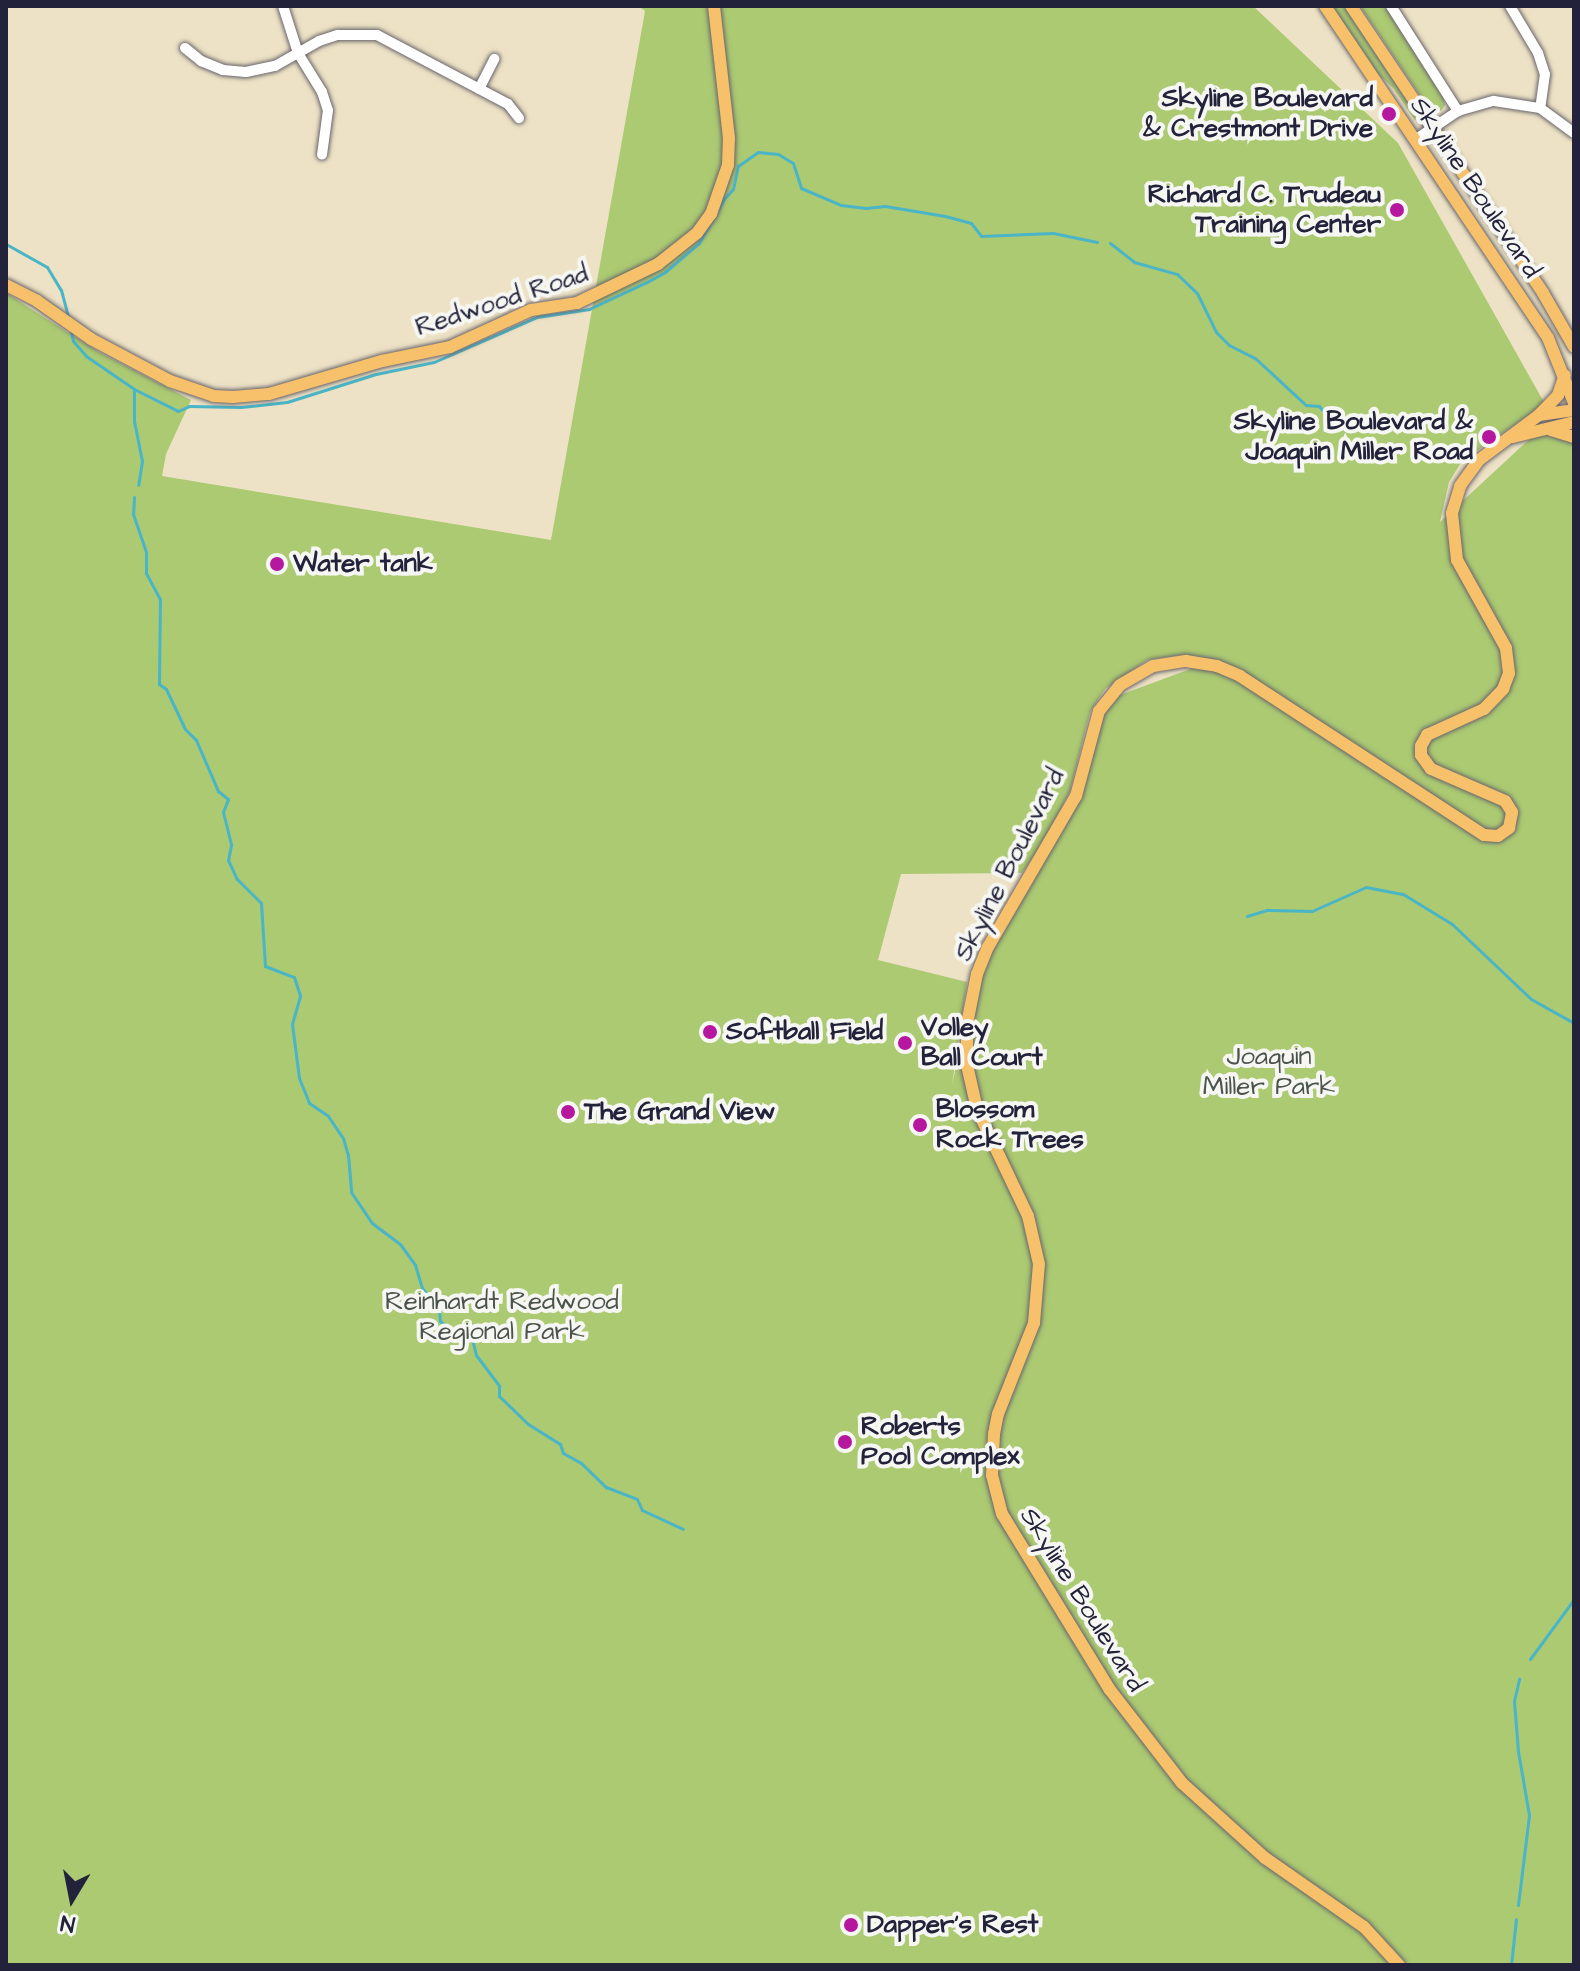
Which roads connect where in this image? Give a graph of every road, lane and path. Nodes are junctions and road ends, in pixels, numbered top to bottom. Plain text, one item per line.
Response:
1 (283, 6) edge
2 (714, 6) edge
3 (1325, 6) edge
4 (1351, 6) edge
5 (1391, 6) edge
6 (1510, 6) edge
7 (185, 48) dead end
8 (298, 53) junction
9 (494, 59) dead end
10 (479, 89) junction
11 (1540, 108) junction
12 (1458, 111) junction
13 (519, 118) dead end
14 (1431, 128) junction
15 (1574, 133) edge
16 (1415, 140) junction
17 (322, 155) dead end
18 (6, 285) edge
19 (1574, 347) edge
20 (1565, 375) junction
21 (1574, 403) edge
22 (1574, 410) edge
23 (1539, 415) junction
24 (1574, 422) edge
25 (1544, 430) junction
26 (1574, 437) edge
27 (1506, 439) junction
28 (1399, 1965) edge

1 - 8 street
2 - 18 main road, Redwood Road
3 - 16 main road, Skyline Boulevard
4 - 14 main road, Skyline Boulevard
5 - 12 street
6 - 11 street
7 - 8 street
8 - 10 street
8 - 17 street
9 - 10 street
10 - 13 street
11 - 12 street
11 - 15 street
12 - 14 street
14 - 16 street
14 - 19 main road, Skyline Boulevard
16 - 20 main road, Skyline Boulevard
20 - 21 main road, Skyline Boulevard
20 - 23 main road
22 - 23 main road, Skyline Boulevard
23 - 27 main road, Skyline Boulevard
24 - 25 main road, Skyline Boulevard
25 - 26 main road
25 - 27 main road, Skyline Boulevard
27 - 28 main road, Skyline Boulevard

